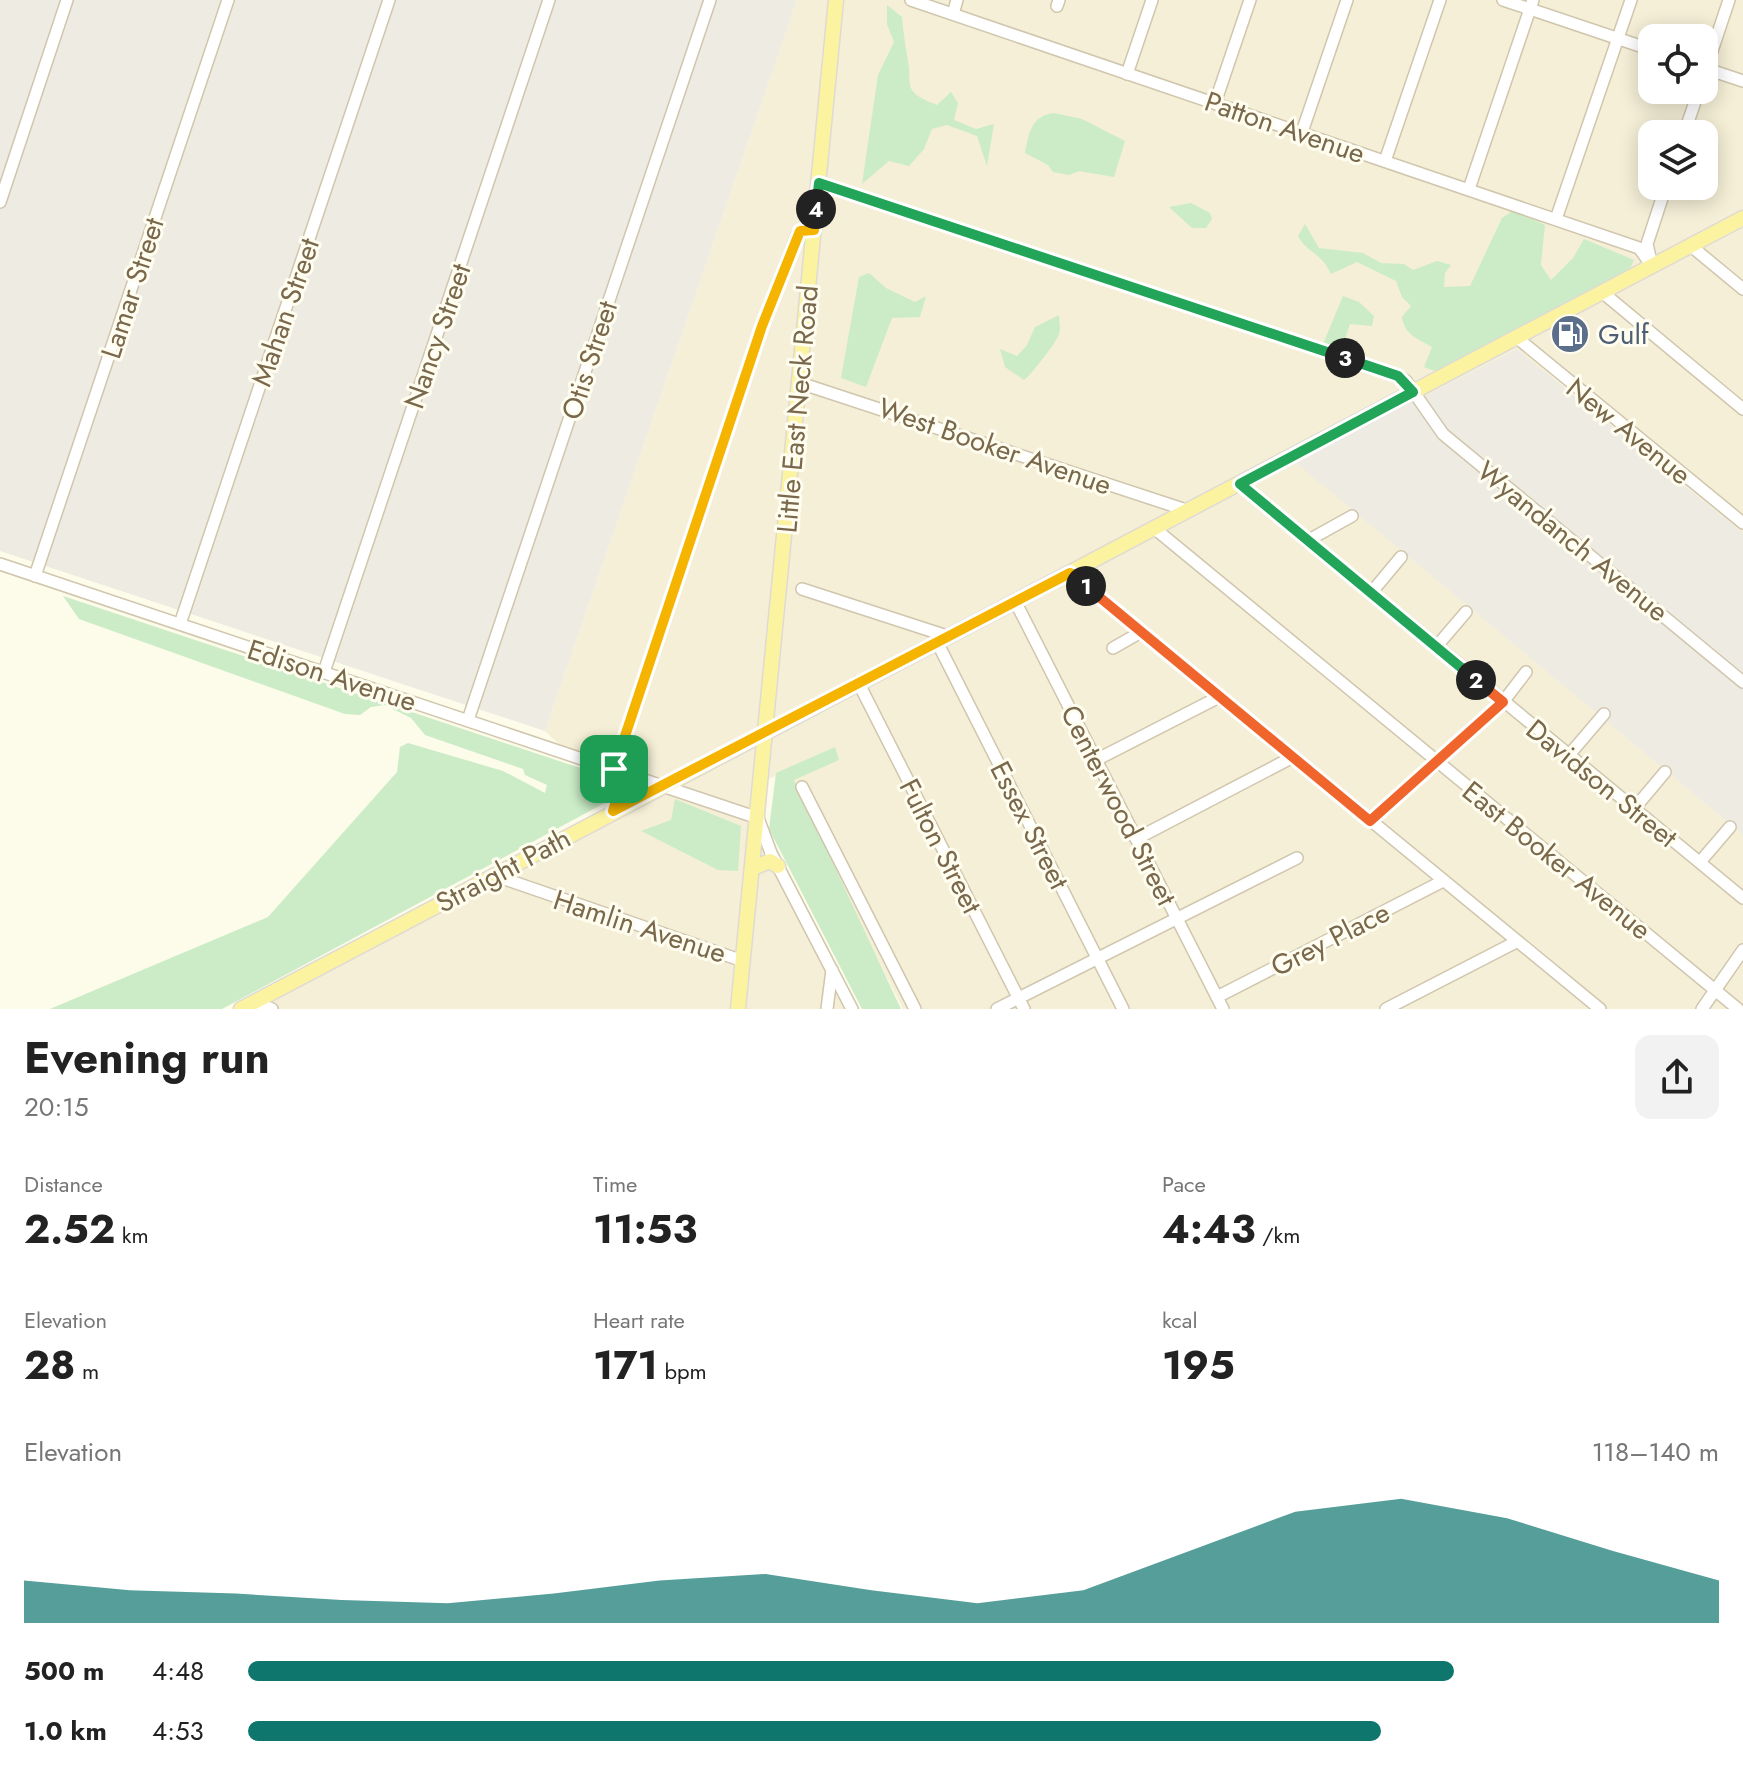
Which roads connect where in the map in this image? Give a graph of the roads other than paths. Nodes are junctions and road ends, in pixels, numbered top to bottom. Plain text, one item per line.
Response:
1 (67, 0) edge
2 (228, 0) edge
3 (389, 0) edge
4 (549, 0) edge
5 (710, 0) edge
6 (836, 0) edge
7 (911, 0) edge
8 (957, 0) edge
9 (1152, 0) edge
10 (1250, 0) edge
11 (1347, 0) edge
12 (1440, 0) edge
13 (1503, 0) edge
14 (1631, 0) edge
15 (1729, 0) edge
16 (1532, 5) edge
17 (953, 14) junction
18 (1718, 33) edge
19 (1619, 38) junction
20 (1638, 45) edge
21 (1127, 74) junction
22 (1718, 74) edge
23 (1743, 81) edge
24 (1215, 103) junction
25 (1302, 132) junction
26 (1385, 161) junction
27 (819, 183) junction
28 (1469, 189) junction
29 (1661, 200) edge
30 (0, 202) edge
31 (1743, 218) edge
32 (1556, 219) junction
33 (814, 230) junction
34 (1691, 246) junction
35 (1652, 266) junction
36 (1743, 289) edge
37 (1602, 292) junction
38 (1516, 337) junction
39 (800, 383) junction
40 (1413, 392) junction
41 (1743, 409) edge
42 (1240, 484) junction
43 (1189, 511) junction
44 (1352, 516) dead end
45 (1743, 523) edge
46 (1154, 528) junction
47 (1307, 541) junction
48 (1401, 557) dead end
49 (0, 564) edge
50 (1070, 573) junction
51 (35, 576) junction
52 (802, 589) dead end
53 (1371, 593) junction
54 (1015, 601) junction
55 (1466, 612) dead end
56 (180, 624) junction
57 (1141, 632) junction
58 (943, 639) junction
59 (1436, 647) junction
60 (1113, 648) dead end
61 (324, 672) junction
62 (1526, 672) dead end
63 (858, 682) junction
64 (1743, 682) edge
65 (1219, 697) junction
66 (1503, 702) junction
67 (1604, 714) dead end
68 (468, 720) junction
69 (768, 729) junction
70 (1569, 755) junction
71 (1293, 757) junction
72 (1096, 760) junction
73 (1436, 761) junction
74 (614, 769) junction
75 (1665, 772) dead end
76 (665, 785) junction
77 (802, 787) dead end
78 (1634, 809) junction
79 (613, 811) junction
80 (758, 818) junction
81 (1370, 821) junction
82 (1730, 827) dead end
83 (1136, 839) junction
84 (1297, 858) dead end
85 (1700, 862) junction
86 (778, 866) junction
87 (753, 868) junction
88 (493, 875) junction
89 (1443, 881) junction
90 (1743, 898) edge
91 (1176, 917) junction
92 (1516, 942) junction
93 (1743, 950) edge
94 (1098, 958) junction
95 (743, 961) junction
96 (832, 970) junction
97 (1715, 990) junction
98 (1217, 997) junction
99 (1021, 1004) edge
100 (247, 1006) edge
101 (1596, 1006) edge
102 (272, 1009) edge
103 (738, 1009) edge
104 (827, 1009) edge
105 (852, 1009) edge
106 (915, 1009) edge
107 (997, 1009) edge
108 (1123, 1009) edge
109 (1223, 1009) edge
110 (1386, 1009) edge
111 (1581, 1009) edge
112 (1702, 1009) edge
113 (1738, 1009) edge

1 - 30 street
2 - 51 street, Lamar Street
3 - 56 street, Mahan Street
4 - 61 street, Nancy Street
5 - 68 street, Otis Street
6 - 27 main road, Little East Neck Road
7 - 17 street, Patton Avenue
8 - 17 street
9 - 21 street
10 - 24 street
11 - 25 street
12 - 26 street
13 - 16 street
14 - 19 street
15 - 18 street
16 - 19 street
16 - 28 street
17 - 21 street, Patton Avenue
19 - 20 street
19 - 32 street
21 - 24 street, Patton Avenue
22 - 23 street
24 - 25 street, Patton Avenue
25 - 26 street, Patton Avenue
26 - 28 street, Patton Avenue
27 - 33 main road, Little East Neck Road
27 - 40 street
28 - 32 street, Patton Avenue
29 - 35 street
31 - 34 main road, Straight Path
32 - 35 street, Patton Avenue
33 - 39 main road, Little East Neck Road
33 - 74 street
34 - 35 main road, Straight Path
34 - 36 street
35 - 37 main road, Straight Path
37 - 38 main road, Straight Path
37 - 41 street
38 - 40 main road, Straight Path
38 - 45 street, New Avenue
39 - 43 street, West Booker Avenue
39 - 69 main road, Little East Neck Road
40 - 42 main road, Straight Path
40 - 64 street, Wyandanch Avenue
42 - 43 main road, Straight Path
42 - 47 street, Davidson Street
43 - 46 main road, Straight Path
44 - 47 street
46 - 50 main road, Straight Path
46 - 73 street, East Booker Avenue
47 - 53 street, Davidson Street
48 - 53 street
49 - 51 street, Edison Avenue
50 - 54 main road, Straight Path
50 - 57 street
51 - 56 street, Edison Avenue
52 - 58 street
53 - 59 street, Davidson Street
54 - 58 main road, Straight Path
54 - 72 street, Centerwood Street
55 - 59 street
56 - 61 street, Edison Avenue
57 - 60 street
57 - 65 street
58 - 63 main road, Straight Path
58 - 94 street, Essex Street
59 - 66 street, Davidson Street
61 - 68 street, Edison Avenue
62 - 66 street
63 - 69 main road, Straight Path
63 - 99 street, Fulton Street
65 - 71 street
65 - 72 street
66 - 70 street, Davidson Street
66 - 73 street
67 - 70 street
68 - 74 street, Edison Avenue
69 - 76 main road, Straight Path
69 - 80 main road, Little East Neck Road
70 - 78 street, Davidson Street
71 - 81 street
71 - 83 street
72 - 83 street, Centerwood Street
73 - 81 street
73 - 97 street, East Booker Avenue
74 - 76 street, Edison Avenue
74 - 79 street
75 - 78 street
76 - 79 main road, Straight Path
76 - 80 street, Edison Avenue
77 - 106 street
78 - 85 street, Davidson Street
79 - 88 main road, Straight Path
80 - 86 street
80 - 87 main road, Little East Neck Road
81 - 89 street
82 - 85 street
83 - 91 street, Centerwood Street
84 - 91 street
85 - 90 street, Davidson Street
86 - 87 main road
86 - 96 street
87 - 95 main road, Little East Neck Road
88 - 95 street, Hamlin Avenue
88 - 100 main road, Straight Path
89 - 92 street
89 - 98 street, Grey Place
91 - 94 street
91 - 98 street, Centerwood Street
92 - 101 street
92 - 110 street
93 - 97 street
94 - 99 street
94 - 108 street, Essex Street
95 - 103 main road, Little East Neck Road
96 - 104 street
96 - 105 street
97 - 112 street
97 - 113 street, East Booker Avenue
98 - 109 street, Centerwood Street
99 - 107 street
100 - 102 street
101 - 111 street

